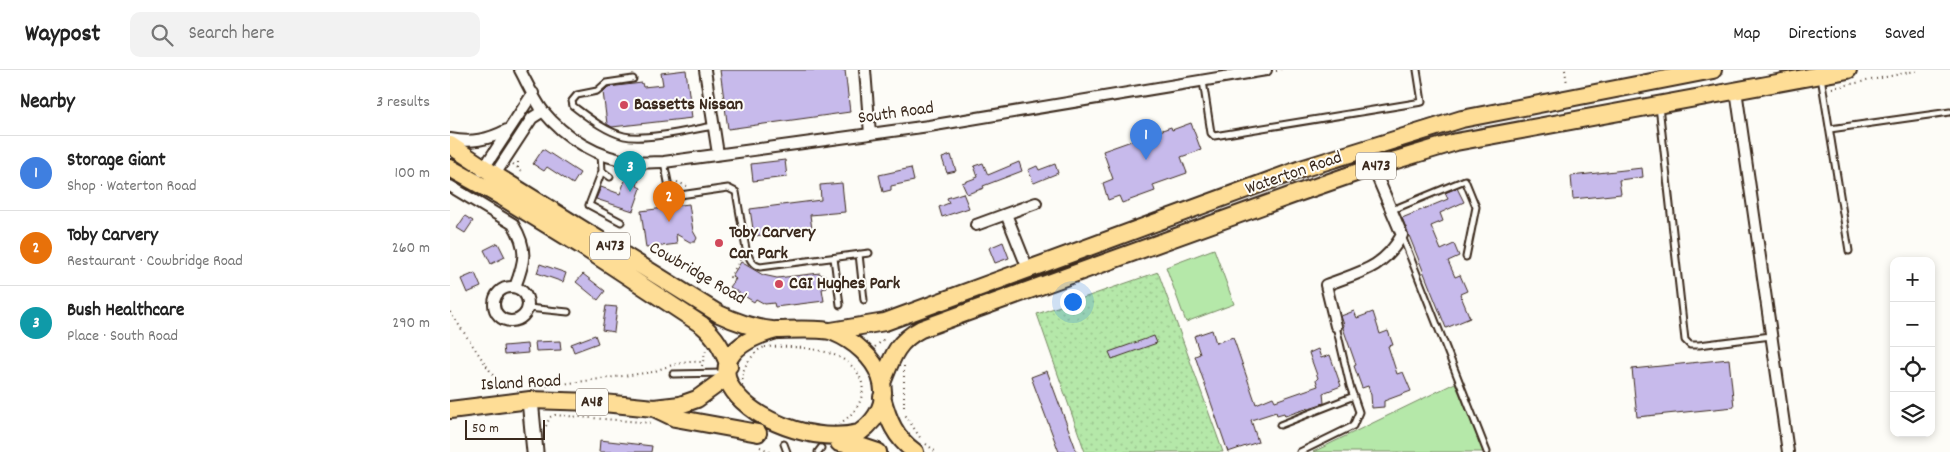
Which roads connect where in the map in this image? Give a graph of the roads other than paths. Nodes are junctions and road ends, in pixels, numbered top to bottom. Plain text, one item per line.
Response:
1 (520, 70) edge
2 (705, 70) edge
3 (865, 70) edge
4 (1266, 70) edge
5 (1417, 70) edge
6 (1713, 70) edge
7 (1848, 70) edge
8 (632, 79) dead end
9 (1203, 80) junction
10 (1822, 83) junction
11 (1736, 90) junction
12 (533, 93) junction
13 (1659, 105) junction
14 (543, 110) junction
15 (1950, 112) edge
16 (714, 126) junction
17 (508, 129) junction
18 (1830, 129) junction
19 (870, 134) junction
20 (450, 139) edge
21 (450, 146) edge
22 (602, 154) junction
23 (718, 154) junction
24 (664, 162) junction
25 (1372, 167) junction
26 (450, 168) edge
27 (602, 171) junction
28 (610, 177) dead end
29 (485, 178) junction
30 (450, 186) edge
31 (1036, 203) dead end
32 (1391, 210) junction
33 (1006, 214) junction
34 (621, 222) dead end
35 (976, 225) dead end
36 (1402, 235) junction
37 (1849, 252) dead end
38 (868, 253) dead end
39 (859, 254) junction
40 (1466, 257) dead end
41 (834, 258) junction
42 (1028, 269) junction
43 (515, 287) junction
44 (864, 300) dead end
45 (840, 305) dead end
46 (528, 308) junction
47 (568, 312) dead end
48 (1336, 326) joint
49 (776, 330) junction
50 (831, 331) junction
51 (1772, 336) junction
52 (727, 372) junction
53 (674, 374) dead end
54 (882, 390) junction
55 (1354, 396) junction
56 (530, 400) junction
57 (654, 408) junction
58 (450, 410) edge
59 (1280, 425) dead end
60 (760, 440) junction
61 (839, 443) junction
62 (781, 449) edge
63 (820, 450) edge
64 (535, 452) edge
65 (878, 452) edge
66 (915, 452) edge
67 (1300, 452) edge
68 (1487, 452) edge
69 (1788, 452) edge

1 - 12 street, South Road
2 - 16 street
3 - 19 street
4 - 9 street, South Road
5 - 9 lane
6 - 42 main road, Waterton Road / A473
7 - 10 main road, Waterton Road / A473
8 - 16 lane
9 - 19 street, South Road
10 - 11 main road, Waterton Road / A473
10 - 18 lane
11 - 13 main road, Waterton Road / A473
11 - 51 street
12 - 14 street, South Road
12 - 17 street
13 - 25 main road, Waterton Road / A473
13 - 51 lane
14 - 22 street, South Road
14 - 29 street
15 - 18 lane
16 - 23 street
17 - 20 street
17 - 29 street
18 - 37 lane
19 - 23 street, South Road
21 - 29 main road, Cowbridge Road / A473
22 - 24 street, South Road
22 - 27 lane
23 - 24 street, South Road
24 - 41 lane
25 - 32 street
25 - 54 main road, Waterton Road / A473
26 - 29 main road, Cowbridge Road / A473
27 - 28 lane
27 - 34 lane
29 - 49 main road, Cowbridge Road / A473
29 - 52 main road, Cowbridge Road / A473
30 - 43 street
31 - 33 street
32 - 36 street
32 - 40 lane
33 - 35 street
33 - 42 street
36 - 48 street
36 - 68 lane
38 - 39 lane
39 - 41 lane
39 - 44 lane
41 - 45 lane
42 - 50 main road, Waterton Road / A473
43 - 46 street
43 - 46 street
46 - 47 lane
48 - 55 lane
49 - 50 main road, A48
49 - 52 main road, A48
50 - 54 main road, A48
51 - 69 street
52 - 53 lane
52 - 57 main road, A48
52 - 60 main road, A48
54 - 61 main road, A48
54 - 66 main road, A48
55 - 59 lane
55 - 67 lane
56 - 57 main road, Island Road / A48
56 - 58 main road, Island Road / A48
56 - 64 street
57 - 60 main road, A48
60 - 62 main road, A48
61 - 63 main road, A48
61 - 65 main road, A48
62 - 63 main road, A48

